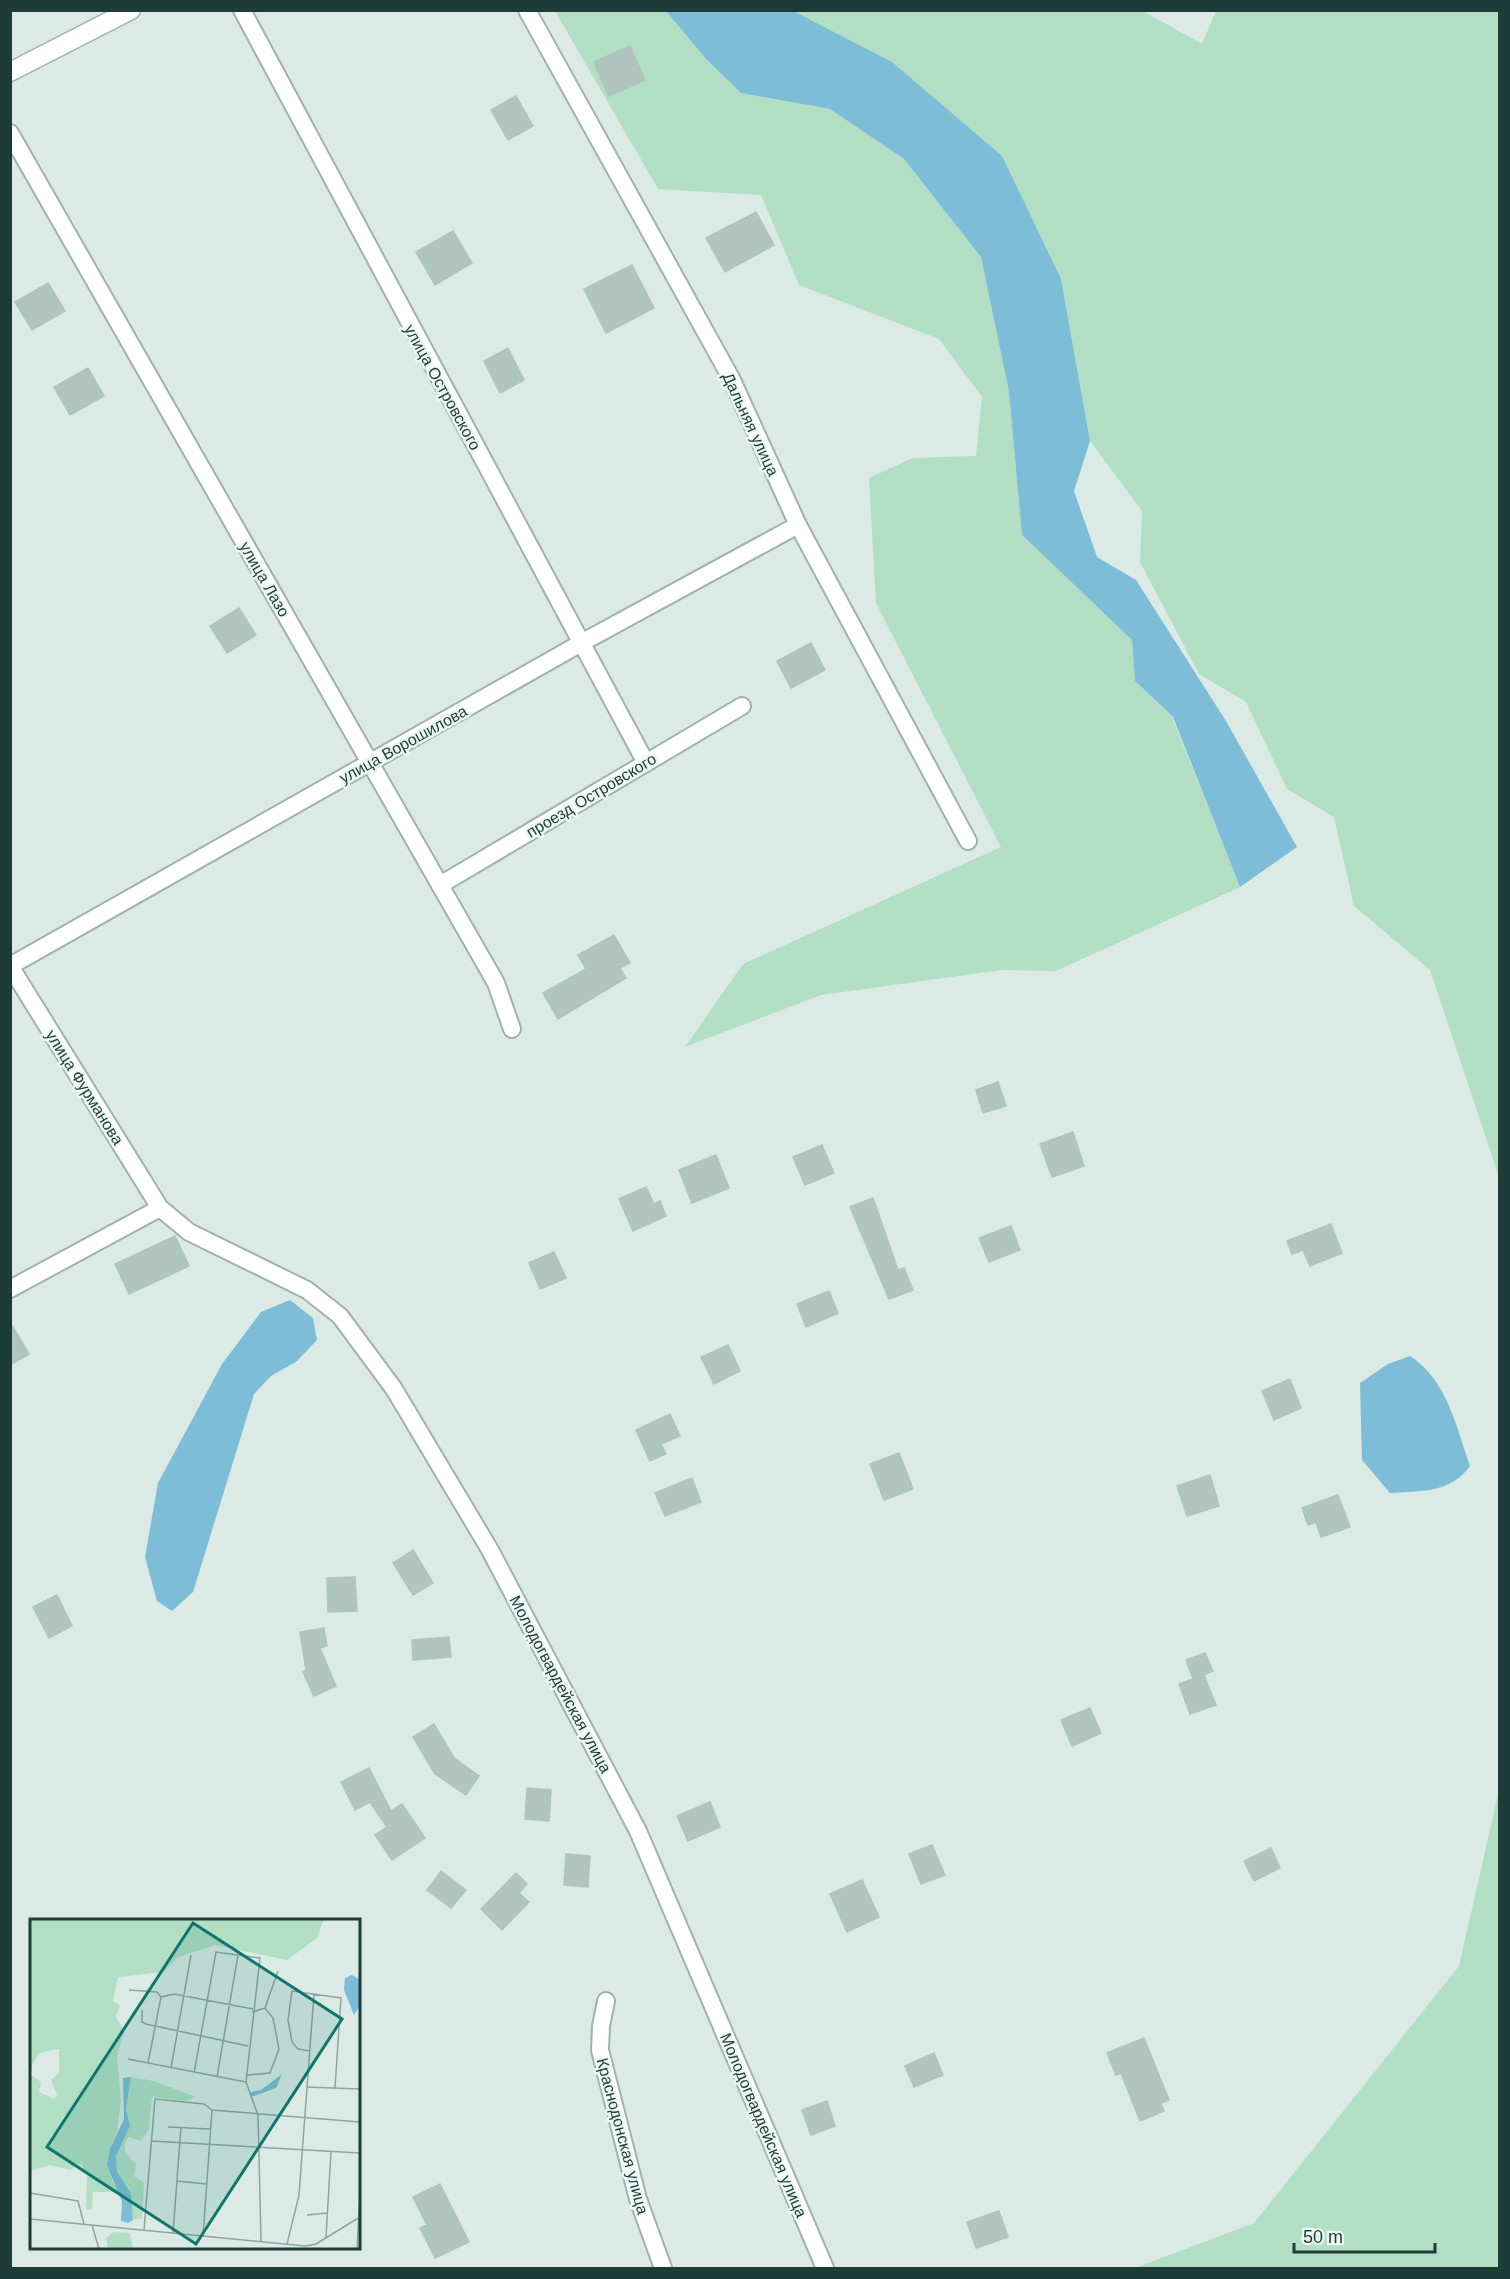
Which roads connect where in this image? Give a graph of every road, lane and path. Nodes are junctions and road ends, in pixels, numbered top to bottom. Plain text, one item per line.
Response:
1 (131, 10) edge
2 (242, 10) edge
3 (526, 10) edge
4 (10, 72) edge
5 (10, 133) edge
6 (798, 525) junction
7 (583, 642) junction
8 (742, 706) dead end
9 (370, 762) junction
10 (646, 763) junction
11 (968, 841) dead end
12 (440, 885) junction
13 (11, 966) edge
14 (512, 1029) dead end
15 (160, 1208) junction
16 (10, 1289) edge
17 (606, 2001) dead end
18 (663, 2268) edge
19 (825, 2268) edge

1 - 4 street
2 - 7 street, улица Островского
3 - 6 street, Дальняя улица
5 - 9 street, улица Лазо
6 - 7 street, улица Ворошилова
6 - 11 street, Дальняя улица
7 - 9 street, улица Ворошилова
7 - 10 street, улица Островского
8 - 10 street, проезд Островского
9 - 12 street, улица Лазо
9 - 13 street, улица Ворошилова
10 - 12 street, проезд Островского
12 - 14 street, улица Лазо
13 - 15 street, улица Фурманова
15 - 16 street
15 - 19 street, Молодогвардейская улица
17 - 18 street, Краснодонская улица

